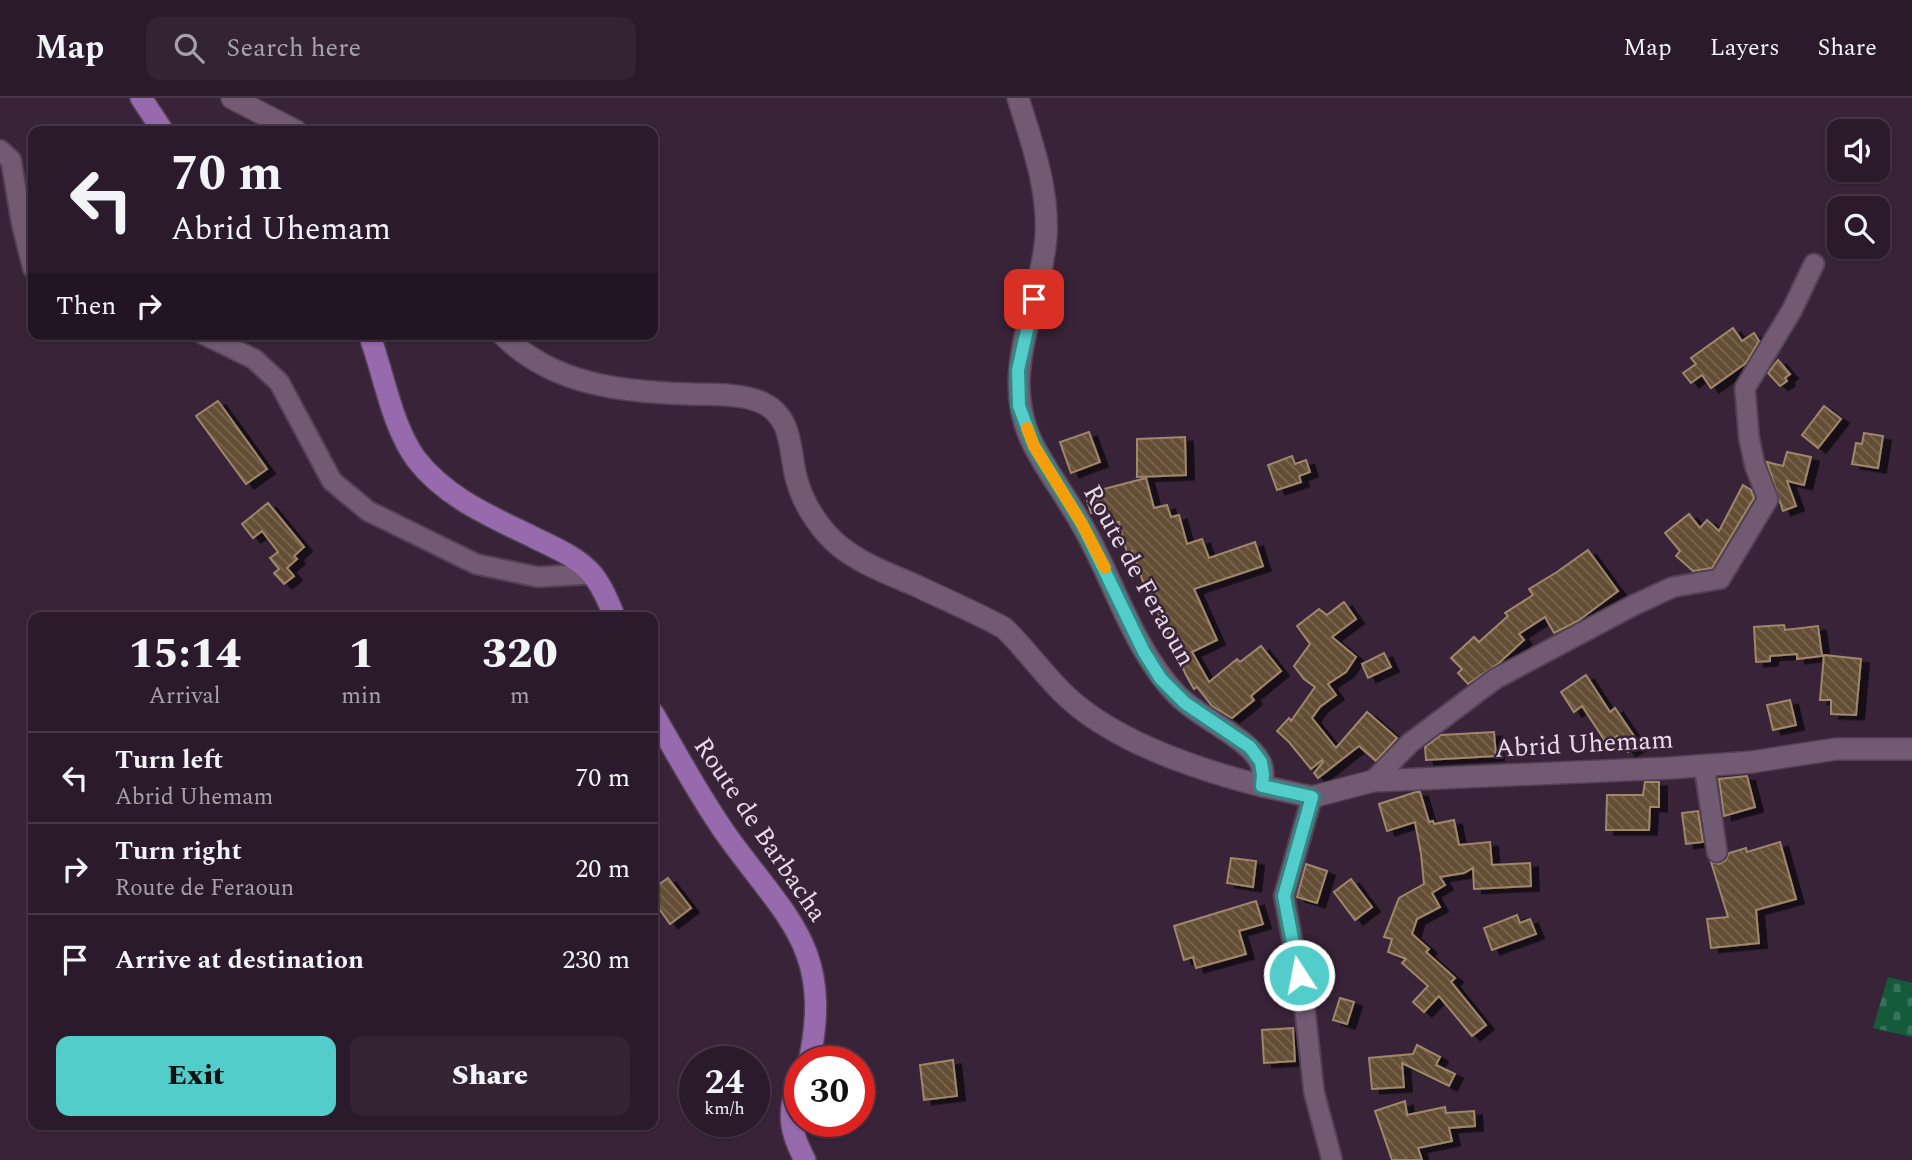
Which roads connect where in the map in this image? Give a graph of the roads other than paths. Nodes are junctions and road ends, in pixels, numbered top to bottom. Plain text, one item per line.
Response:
1 (141, 98) edge
2 (232, 98) edge
3 (1018, 98) edge
4 (160, 126) edge
5 (286, 126) edge
6 (0, 150) edge
7 (28, 248) edge
8 (1814, 264) dead end
9 (215, 340) edge
10 (371, 340) edge
11 (509, 340) edge
12 (592, 574) junction
13 (612, 612) edge
14 (658, 721) edge
15 (1912, 749) edge
16 (1704, 765) junction
17 (1373, 781) junction
18 (1262, 786) junction
19 (1312, 797) junction
20 (1717, 852) dead end
21 (813, 1046) edge
22 (795, 1137) edge
23 (805, 1160) edge
24 (1332, 1160) edge

1 - 4 main road
2 - 5 main road
3 - 18 main road, Route de Feraoun
6 - 7 street
8 - 17 street
9 - 12 street
10 - 12 main road
11 - 18 main road
12 - 13 main road
14 - 21 main road, Route de Barbacha
15 - 16 main road, Abrid Uhemam
16 - 17 main road, Abrid Uhemam
16 - 20 street
17 - 19 main road, Abrid Uhemam
18 - 19 main road, Abrid Uhemam
19 - 24 street
22 - 23 main road

